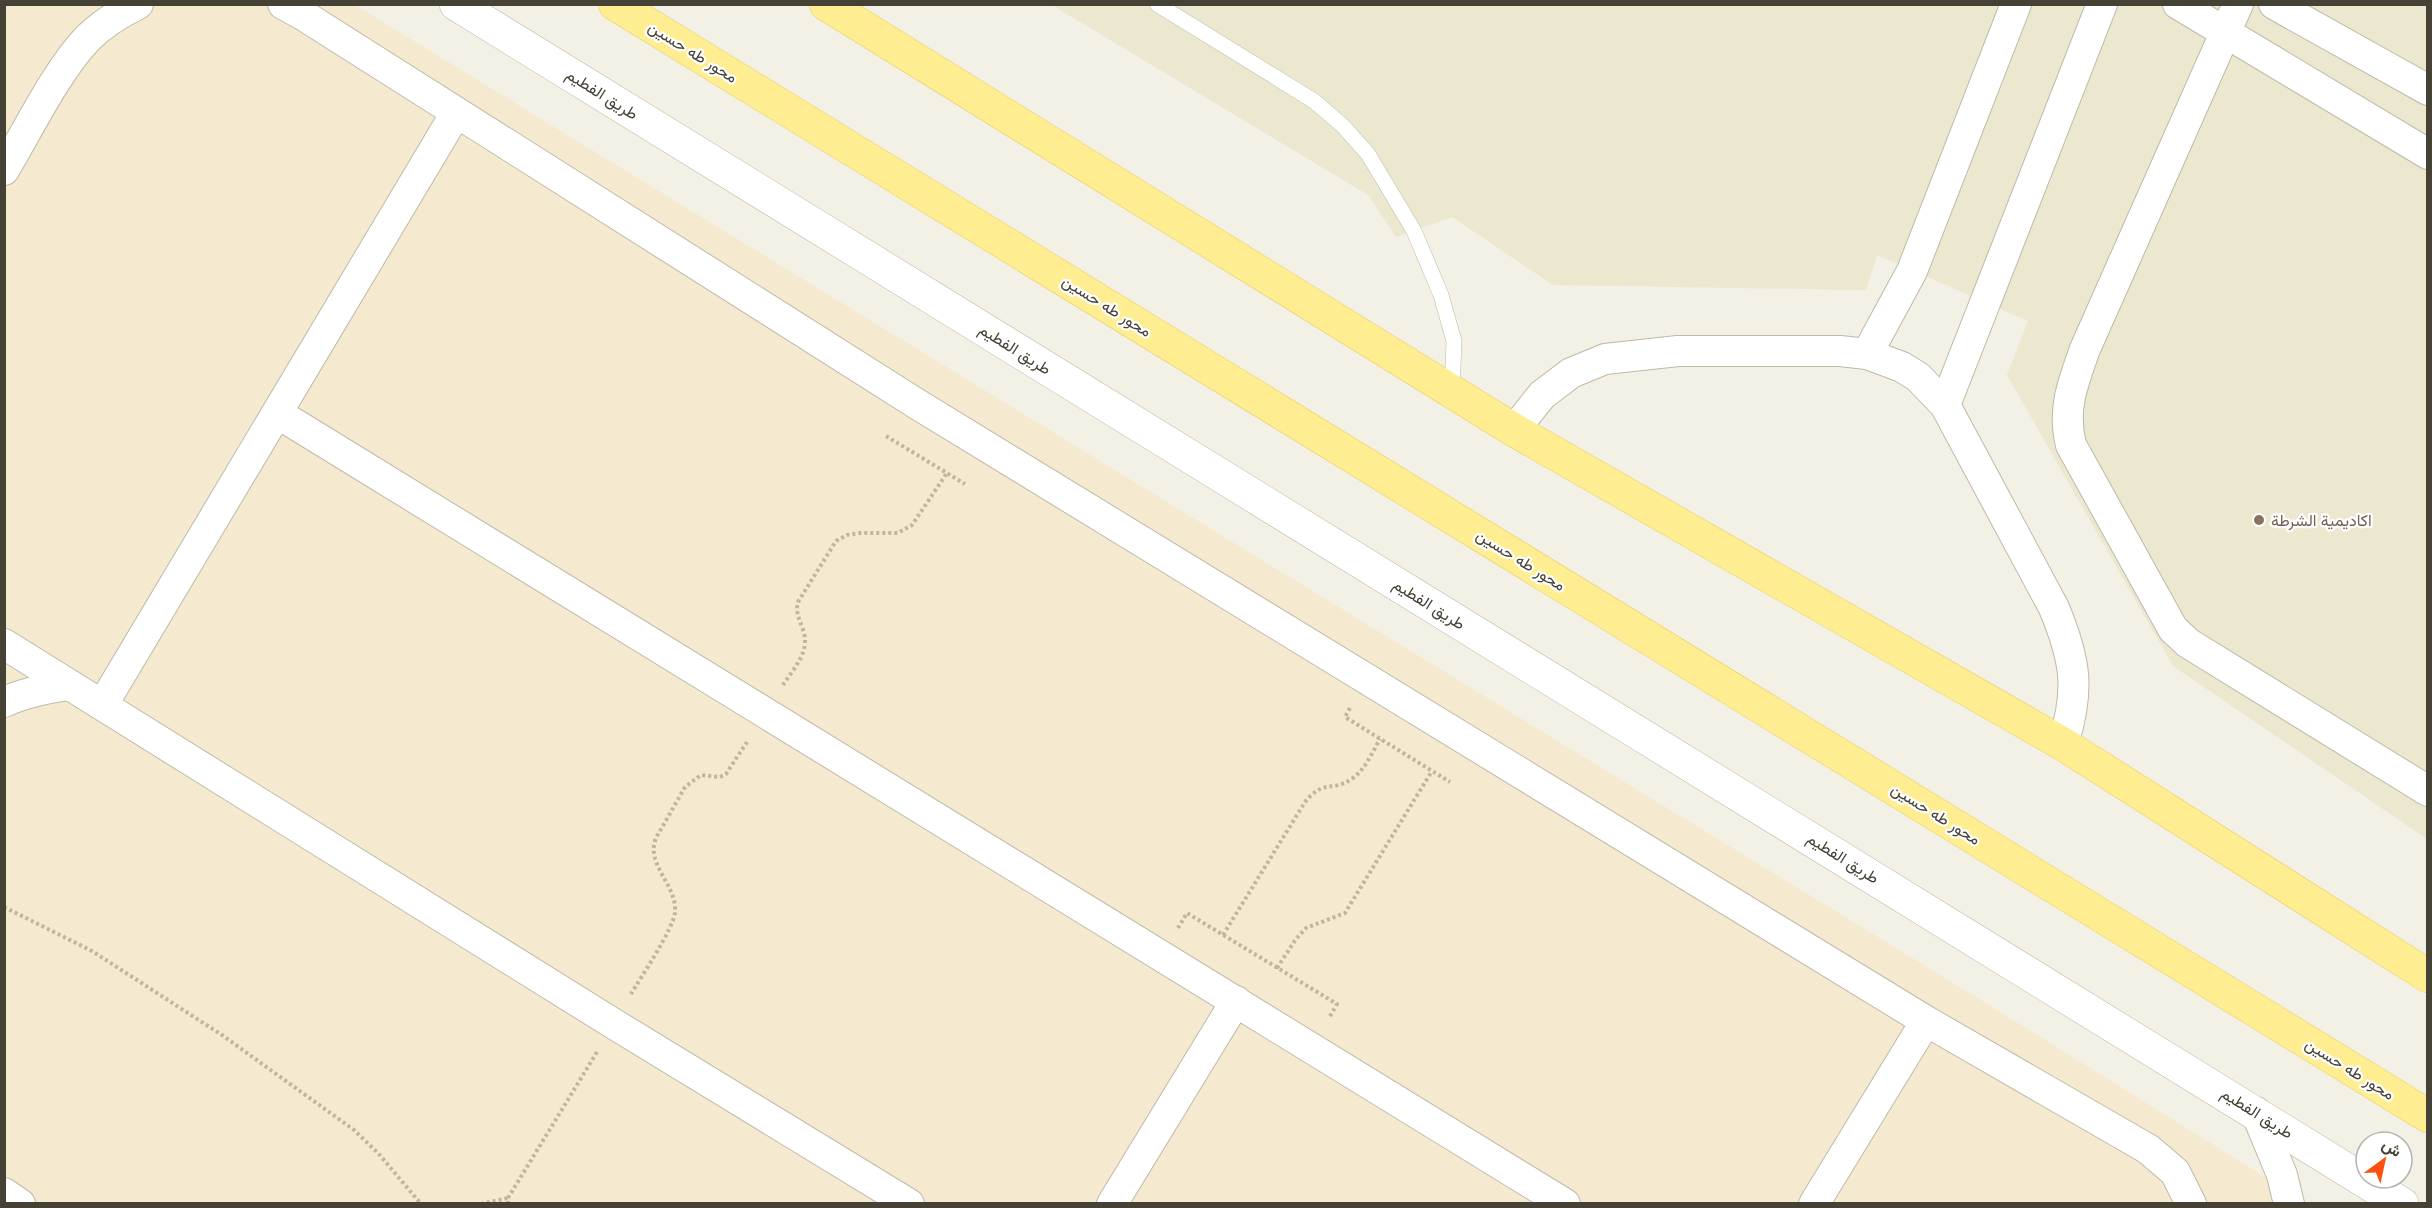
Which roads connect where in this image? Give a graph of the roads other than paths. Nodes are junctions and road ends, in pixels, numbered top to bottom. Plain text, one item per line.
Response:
1 (138, 4) edge
2 (283, 4) edge
3 (456, 4) edge
4 (615, 4) edge
5 (826, 4) edge
6 (1157, 4) edge
7 (2016, 4) edge
8 (2102, 4) edge
9 (2178, 4) edge
10 (2238, 4) edge
11 (2274, 4) edge
12 (2225, 32) junction
13 (2427, 90) edge
14 (456, 113) junction
15 (2427, 154) edge
16 (4, 170) edge
17 (1866, 354) junction
18 (1452, 393) junction
19 (1944, 405) junction
20 (277, 413) junction
21 (1514, 430) junction
22 (4, 644) edge
23 (70, 685) junction
24 (4, 702) edge
25 (103, 704) junction
26 (2063, 744) junction
27 (2427, 791) edge
28 (2427, 976) edge
29 (1236, 1001) junction
30 (1926, 1021) junction
31 (2256, 1112) junction
32 (2427, 1116) edge
33 (4, 1193) edge
34 (20, 1203) edge
35 (909, 1203) edge
36 (1112, 1203) edge
37 (1565, 1203) edge
38 (1814, 1203) edge
39 (2191, 1203) edge
40 (2289, 1203) edge
41 (2402, 1203) edge

1 - 16 street
2 - 14 street
3 - 31 street, طريق الفطيم
4 - 32 main road, محور طه حسين
5 - 18 main road
6 - 18 lane
7 - 17 street
8 - 19 street
9 - 12 street
10 - 12 street
11 - 13 street
12 - 15 street
12 - 27 street
14 - 20 street
14 - 30 street
17 - 19 street
17 - 21 street
18 - 21 main road
19 - 26 street
20 - 25 street
20 - 29 street
21 - 26 main road
22 - 23 street
23 - 24 street
23 - 25 street
25 - 35 street
26 - 28 main road
29 - 36 street
29 - 37 street
30 - 38 street
30 - 39 street
31 - 40 street
31 - 41 street, طريق الفطيم
33 - 34 street

